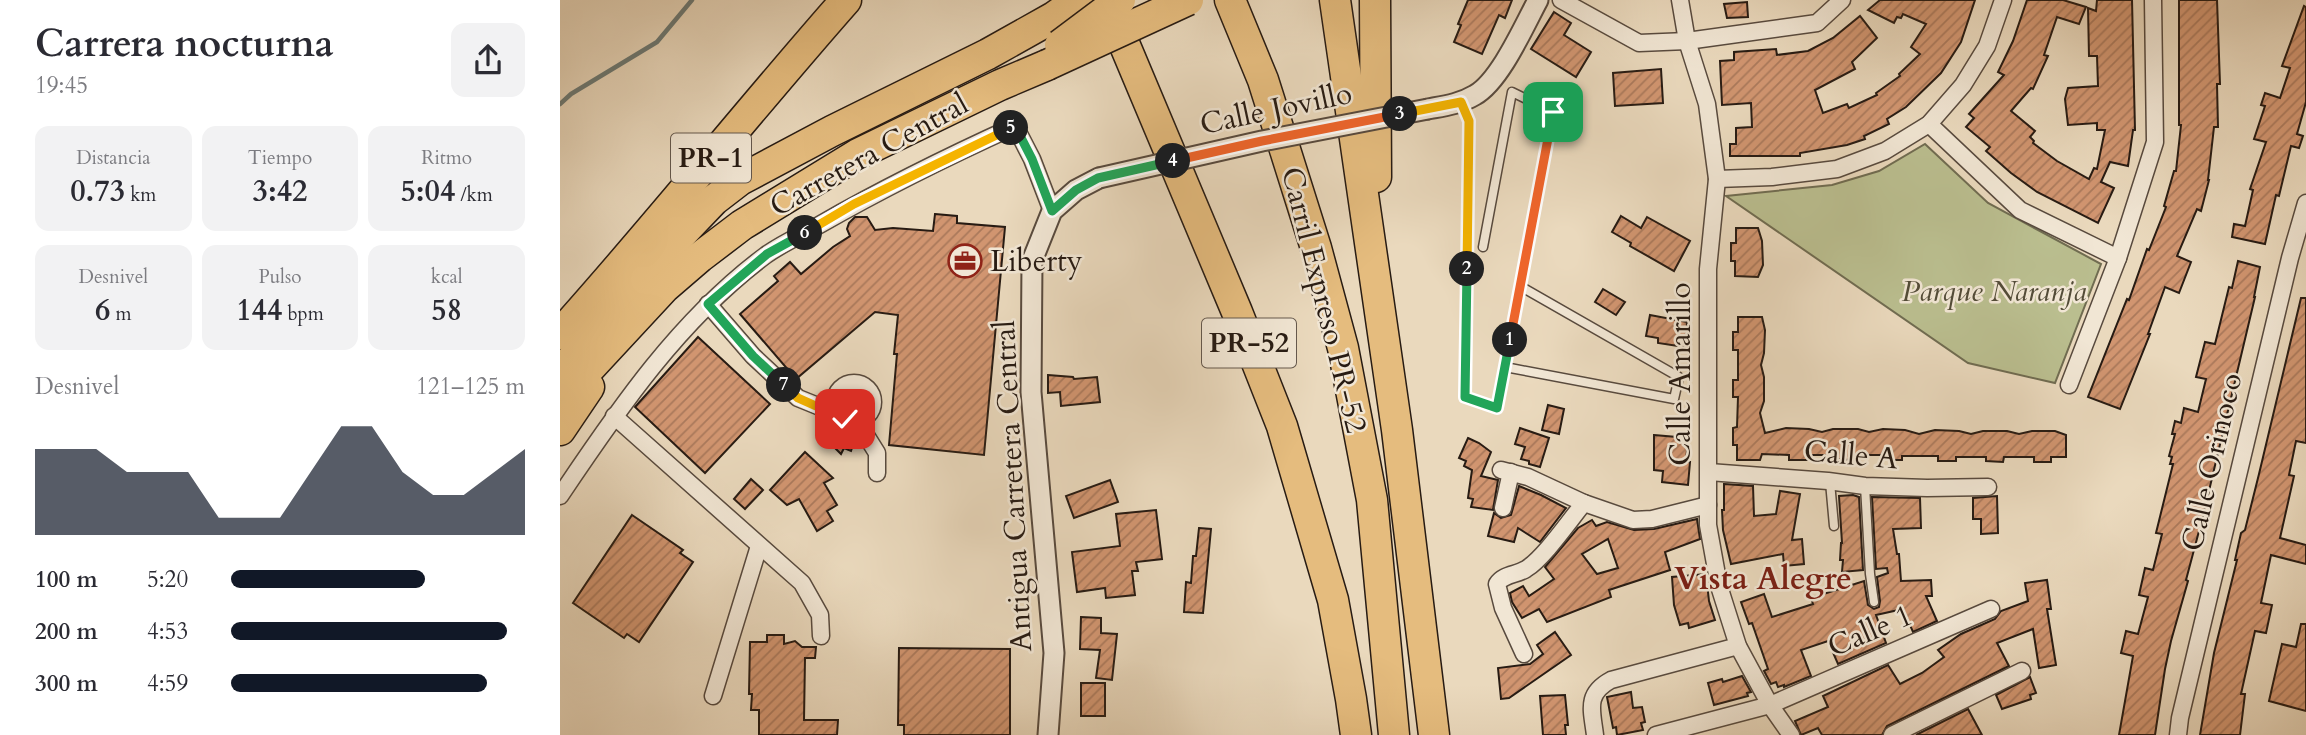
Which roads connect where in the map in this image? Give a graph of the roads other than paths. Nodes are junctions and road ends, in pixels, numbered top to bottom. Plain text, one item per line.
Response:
1 (829, 0) edge
2 (846, 0) edge
3 (1077, 0) edge
4 (1105, 0) edge
5 (1120, 0) edge
6 (1127, 0) edge
7 (1188, 0) edge
8 (1230, 0) edge
9 (1335, 0) edge
10 (1375, 0) edge
11 (1538, 0) edge
12 (1561, 0) edge
13 (1680, 0) edge
14 (1842, 0) edge
15 (2003, 0) edge
16 (2153, 0) edge
17 (1687, 41) junction
18 (797, 55) junction
19 (1049, 58) junction
20 (1461, 102) junction
21 (1929, 124) junction
22 (1163, 133) junction
23 (1098, 178) joint
24 (1717, 179) junction
25 (2306, 204) edge
26 (1052, 211) junction
27 (1483, 247) dead end
28 (2118, 258) junction
29 (2298, 260) edge
30 (625, 261) junction
31 (1520, 286) junction
32 (1377, 293) junction
33 (708, 304) junction
34 (560, 310) edge
35 (640, 312) junction
36 (592, 333) junction
37 (560, 334) edge
38 (560, 366) edge
39 (1505, 368) junction
40 (560, 374) edge
41 (2069, 385) dead end
42 (560, 400) edge
43 (840, 415) junction
44 (614, 416) junction
45 (857, 421) junction
46 (560, 430) edge
47 (1709, 472) junction
48 (877, 473) dead end
49 (1830, 482) junction
50 (1865, 486) junction
51 (1988, 487) dead end
52 (560, 496) edge
53 (1584, 503) junction
54 (1708, 505) junction
55 (1503, 508) dead end
56 (1834, 526) dead end
57 (759, 546) junction
58 (1874, 602) dead end
59 (1991, 609) dead end
60 (821, 636) dead end
61 (1738, 646) junction
62 (1524, 654) dead end
63 (2022, 671) dead end
64 (713, 696) dead end
65 (1770, 705) junction
66 (1048, 735) edge
67 (1356, 735) edge
68 (1394, 735) edge
69 (1434, 735) edge
70 (1595, 735) edge
71 (1656, 735) edge
72 (1791, 735) edge
73 (1892, 735) edge
74 (2178, 735) edge

1 - 18 highway
2 - 18 highway, PR-1
3 - 36 highway
4 - 22 highway, PR-52
5 - 19 highway, bridge
6 - 22 highway
7 - 19 highway, Carretera Central / PR-1, bridge
8 - 68 highway, Carril Expreso PR-52
9 - 32 highway
10 - 32 highway
11 - 20 street, Calle Jovillo
12 - 17 street
13 - 17 street, Calle Amarillo
14 - 17 street
15 - 21 street
16 - 28 street
17 - 24 street, Calle Amarillo
18 - 30 highway, PR-1
19 - 35 highway, Carretera Central / PR-1
20 - 23 street, Calle Jovillo, bridge
20 - 39 lane
21 - 24 street
21 - 28 street
22 - 67 highway, PR-52
23 - 26 street, Antigua Carretera Central
24 - 47 street, Calle Amarillo
25 - 29 street, Calle Orinoco
26 - 33 street
26 - 66 street, Antigua Carretera Central
27 - 31 lane
28 - 41 street
29 - 74 street, Calle Orinoco
30 - 34 highway
30 - 37 highway, PR-1
31 - 39 lane
31 - 39 lane
32 - 69 highway
33 - 43 street
33 - 44 street
35 - 42 highway, Carretera Central / PR-1
35 - 46 highway
36 - 38 highway
36 - 40 highway
43 - 45 street
43 - 45 street
44 - 52 street
44 - 57 street
45 - 48 street
47 - 49 street, Calle A
47 - 54 street, Calle Amarillo
49 - 50 street, Calle A
49 - 56 lane
50 - 51 street, Calle A
50 - 58 lane
53 - 54 street
53 - 55 street
53 - 62 street
54 - 61 street, Calle Amarillo
57 - 60 street
57 - 64 street
59 - 65 street, Calle 1
61 - 65 street, Calle Amarillo
61 - 70 street
63 - 73 street
65 - 71 street, Calle 1
65 - 72 street, Calle Amarillo

